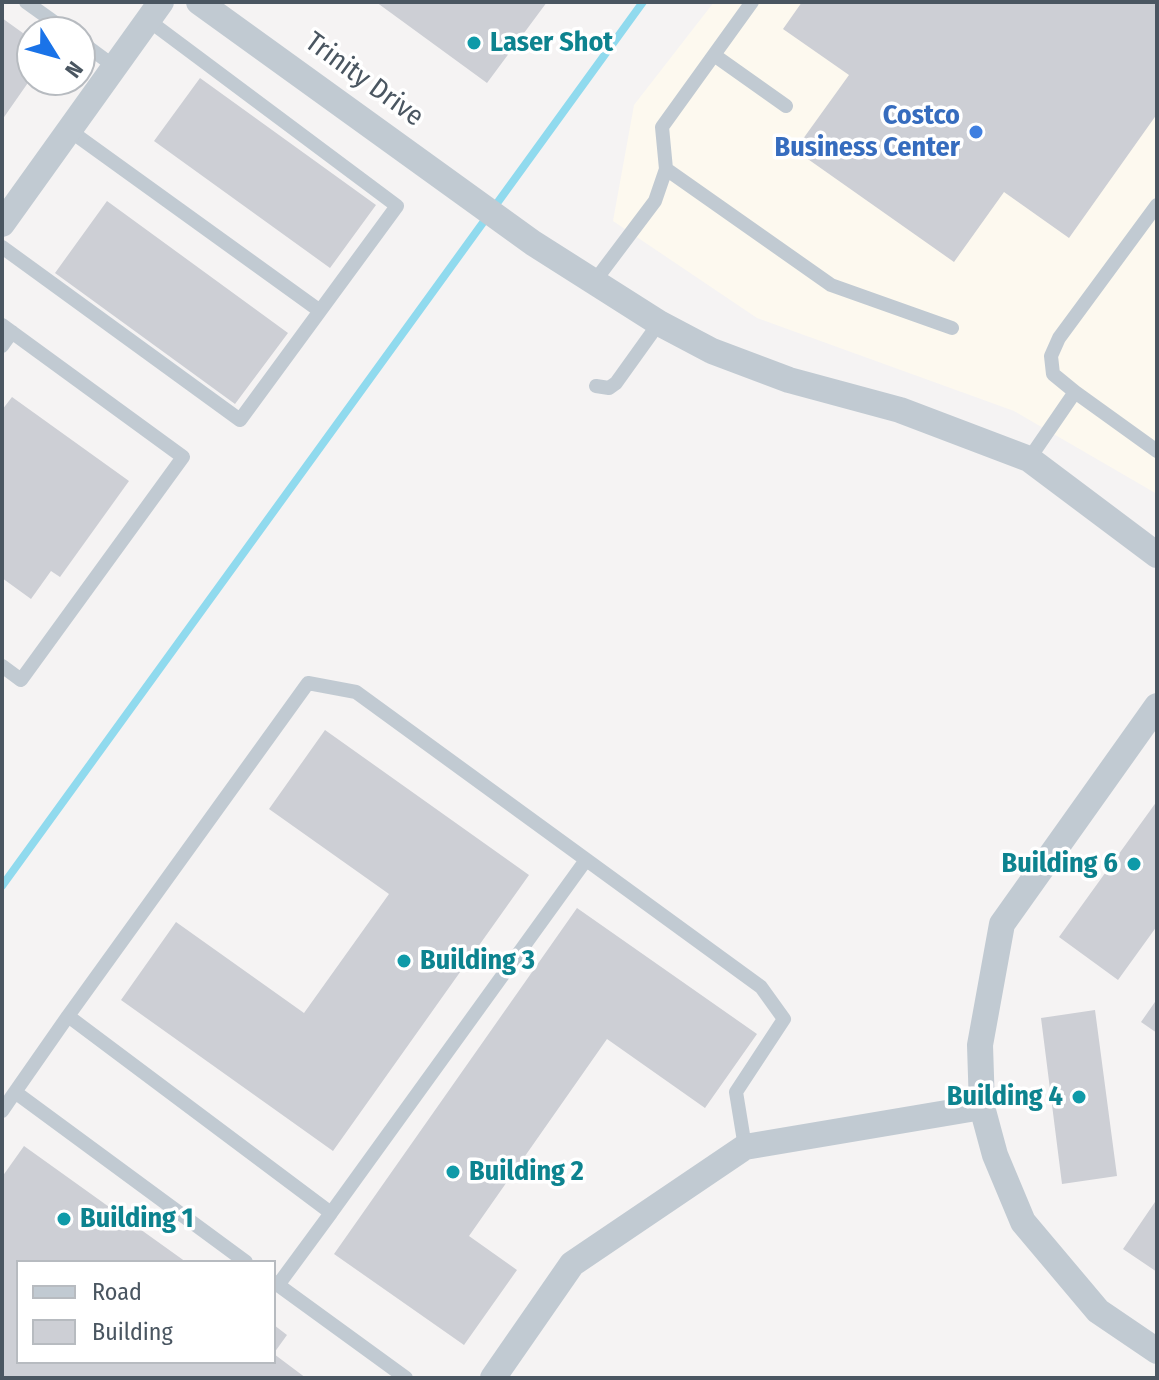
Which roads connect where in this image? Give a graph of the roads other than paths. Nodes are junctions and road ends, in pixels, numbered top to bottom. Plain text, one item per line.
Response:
1 (26, 2) edge
2 (199, 2) edge
3 (752, 2) edge
4 (155, 11) edge
5 (46, 16) edge
6 (96, 53) edge
7 (714, 55) junction
8 (115, 67) junction
9 (786, 106) dead end
10 (69, 130) junction
11 (666, 169) junction
12 (1157, 205) edge
13 (2, 224) edge
14 (2, 247) edge
15 (594, 282) junction
16 (320, 311) junction
17 (659, 323) junction
18 (952, 328) dead end
19 (7, 329) edge
20 (2, 346) edge
21 (596, 386) dead end
22 (1075, 392) junction
23 (1157, 451) edge
24 (1029, 459) junction
25 (1157, 555) edge
26 (2, 666) edge
27 (1157, 706) edge
28 (586, 860) junction
29 (68, 1016) junction
30 (15, 1092) junction
31 (982, 1107) junction
32 (2, 1111) edge
33 (745, 1147) junction
34 (331, 1213) junction
35 (243, 1260) edge
36 (276, 1284) edge
37 (1157, 1351) edge
38 (399, 1376) edge
39 (493, 1378) edge

1 - 5 lane
2 - 15 street, Trinity Drive
3 - 7 lane
4 - 8 street
4 - 16 lane
6 - 8 lane
7 - 9 lane
7 - 11 lane
8 - 10 street
10 - 13 street
10 - 16 lane
11 - 15 lane
11 - 18 lane
12 - 22 lane
14 - 16 lane
15 - 17 street, Trinity Drive
17 - 21 lane
17 - 24 street, Trinity Drive
19 - 20 lane
19 - 26 lane
22 - 23 lane
22 - 24 lane
24 - 25 street, Trinity Drive
27 - 31 street
28 - 29 lane
28 - 33 lane
28 - 34 lane
29 - 30 lane
29 - 34 lane
30 - 32 lane
30 - 35 lane
31 - 33 street
31 - 37 street
33 - 39 street
34 - 36 lane
36 - 38 lane

